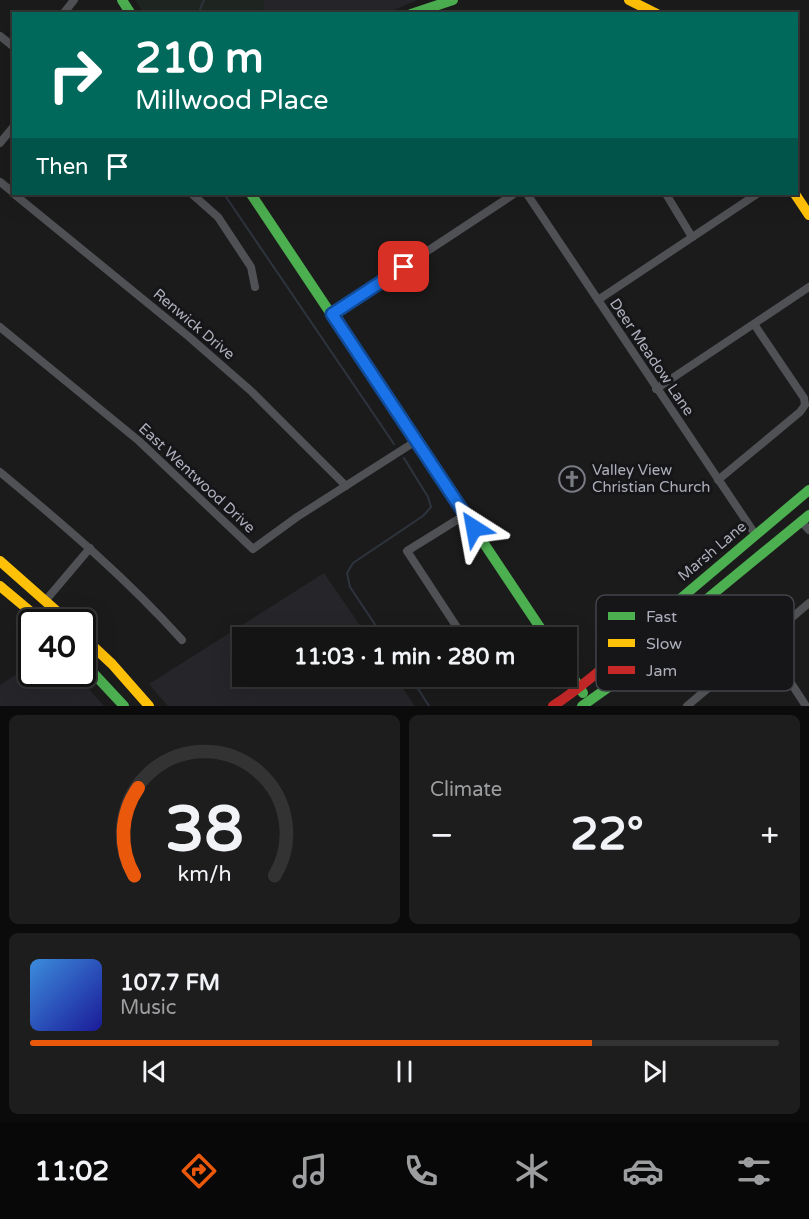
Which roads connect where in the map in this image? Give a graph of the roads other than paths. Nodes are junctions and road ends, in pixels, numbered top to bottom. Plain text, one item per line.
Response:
1 (74, 0) edge
2 (453, 0) edge
3 (629, 0) edge
4 (65, 12) edge
5 (417, 12) edge
6 (653, 12) edge
7 (12, 128) edge
8 (0, 143) edge
9 (0, 182) edge
10 (12, 191) edge
11 (16, 195) edge
12 (193, 195) edge
13 (252, 195) edge
14 (512, 195) edge
15 (528, 195) edge
16 (667, 195) edge
17 (755, 195) edge
18 (796, 195) edge
19 (809, 215) edge
20 (692, 237) junction
21 (255, 287) dead end
22 (809, 287) edge
23 (598, 300) junction
24 (332, 314) junction
25 (754, 324) junction
26 (0, 327) edge
27 (656, 389) junction
28 (416, 441) junction
29 (0, 472) edge
30 (718, 480) junction
31 (346, 486) junction
32 (809, 490) edge
33 (465, 514) junction
34 (805, 518) edge
35 (809, 530) edge
36 (755, 534) junction
37 (90, 548) junction
38 (766, 550) junction
39 (0, 561) edge
40 (0, 586) edge
41 (683, 595) edge
42 (713, 595) edge
43 (46, 600) junction
44 (809, 603) edge
45 (27, 609) edge
46 (55, 609) edge
47 (794, 616) edge
48 (457, 627) edge
49 (540, 627) edge
50 (182, 640) dead end
51 (96, 649) edge
52 (596, 675) edge
53 (96, 676) edge
54 (577, 683) edge
55 (580, 688) junction
56 (794, 688) edge
57 (604, 691) edge
58 (705, 691) edge
59 (586, 704) edge
60 (124, 706) edge
61 (149, 706) edge
62 (553, 706) edge
63 (687, 706) edge
64 (806, 706) edge

1 - 4 street
2 - 5 main road
3 - 6 main road
7 - 8 street
9 - 10 street, Renwick Drive
11 - 31 street, Renwick Drive
12 - 21 street
13 - 24 main road
14 - 24 street
15 - 23 street, Deer Meadow Lane
16 - 20 street
17 - 20 street
18 - 19 main road
20 - 23 street
22 - 25 street
23 - 27 street, Deer Meadow Lane
24 - 28 main road
25 - 27 street
25 - 30 street
26 - 31 street, East Wentwood Drive
27 - 30 street, Deer Meadow Lane
28 - 31 street, East Wentwood Drive
28 - 33 main road
29 - 37 street
30 - 36 street, Deer Meadow Lane
32 - 36 main road, Marsh Lane
33 - 48 street
33 - 49 main road
34 - 35 street
34 - 38 main road
36 - 38 main road
36 - 41 main road, Marsh Lane
37 - 43 street
37 - 50 street
38 - 42 main road
39 - 43 main road
40 - 45 main road
43 - 46 main road
44 - 47 street
51 - 61 main road
52 - 55 main road, Marsh Lane
53 - 60 main road
54 - 55 main road
55 - 59 main road
55 - 62 main road, Marsh Lane
56 - 64 street
57 - 59 main road
58 - 63 street

